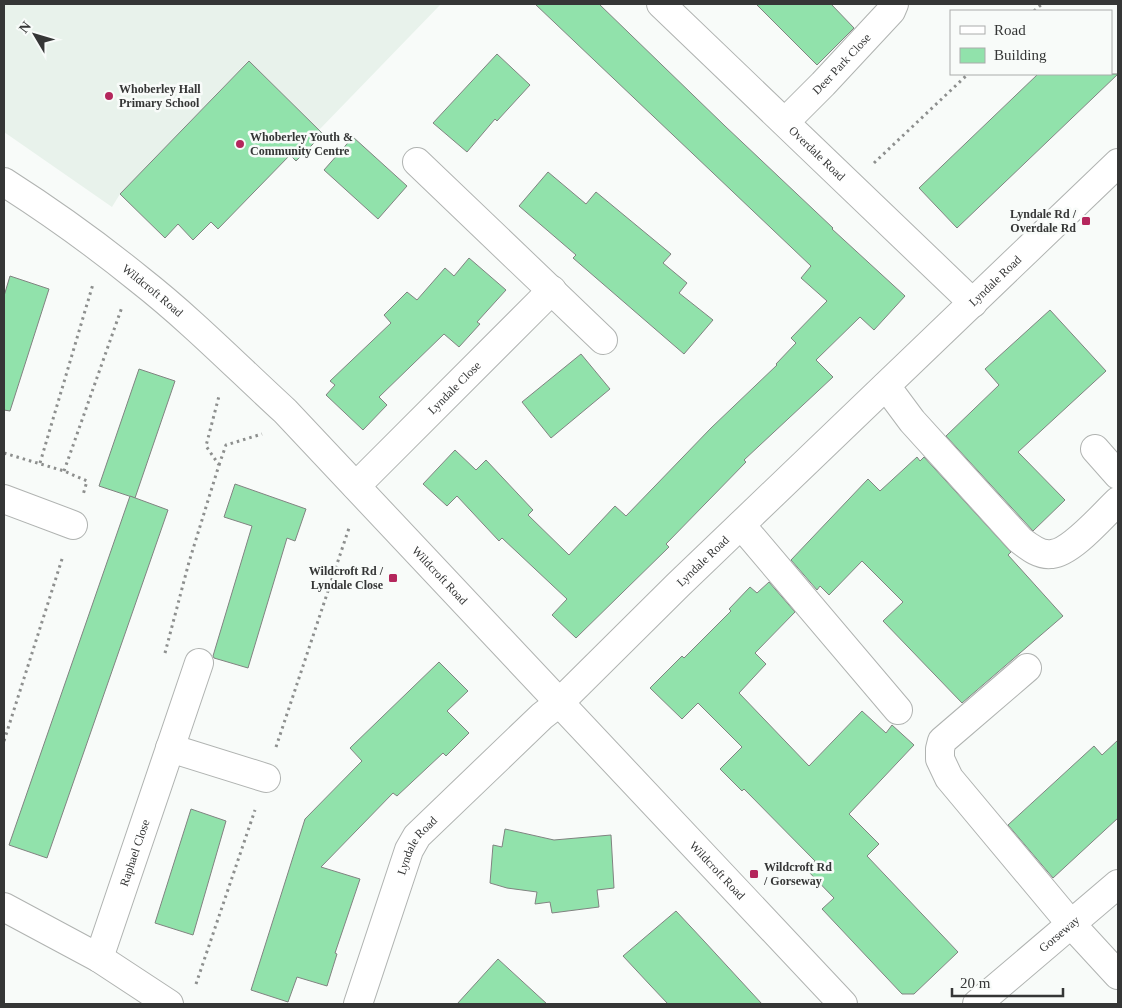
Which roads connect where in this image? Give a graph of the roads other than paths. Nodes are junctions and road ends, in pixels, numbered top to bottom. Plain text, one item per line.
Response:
1 (661, 4) edge
2 (894, 4) edge
3 (784, 122) junction
4 (417, 162) dead end
5 (1118, 162) edge
6 (4, 182) edge
7 (552, 290) junction
8 (973, 303) junction
9 (602, 340) dead end
10 (886, 386) junction
11 (1095, 449) dead end
12 (1118, 475) edge
13 (356, 486) junction
14 (4, 499) edge
15 (1118, 501) edge
16 (73, 525) road end
17 (740, 525) junction
18 (198, 663) road end
19 (1027, 668) dead end
20 (560, 702) junction
21 (898, 710) dead end
22 (170, 748) junction
23 (266, 778) dead end
24 (1118, 884) edge
25 (4, 907) edge
26 (1071, 924) junction
27 (100, 958) junction
28 (1118, 975) edge
29 (169, 1004) edge
30 (358, 1004) edge
31 (843, 1004) edge
32 (977, 1004) edge

1 - 3 street, Overdale Road
2 - 3 street, Deer Park Close
3 - 8 street, Overdale Road
4 - 7 street
5 - 8 street, Lyndale Road
6 - 13 street, Wildcroft Road
7 - 9 street
7 - 13 street, Lyndale Close
8 - 10 street, Lyndale Road
10 - 15 street
10 - 17 street, Lyndale Road
11 - 12 street
13 - 20 street, Wildcroft Road
14 - 16 street
17 - 20 street, Lyndale Road
17 - 21 street
18 - 22 street, Raphael Close
19 - 26 street
20 - 30 street, Lyndale Road
20 - 31 street, Wildcroft Road
22 - 23 street
22 - 27 street, Raphael Close
24 - 26 street, Gorseway
25 - 27 street
26 - 28 street
26 - 32 street, Gorseway
27 - 29 street

